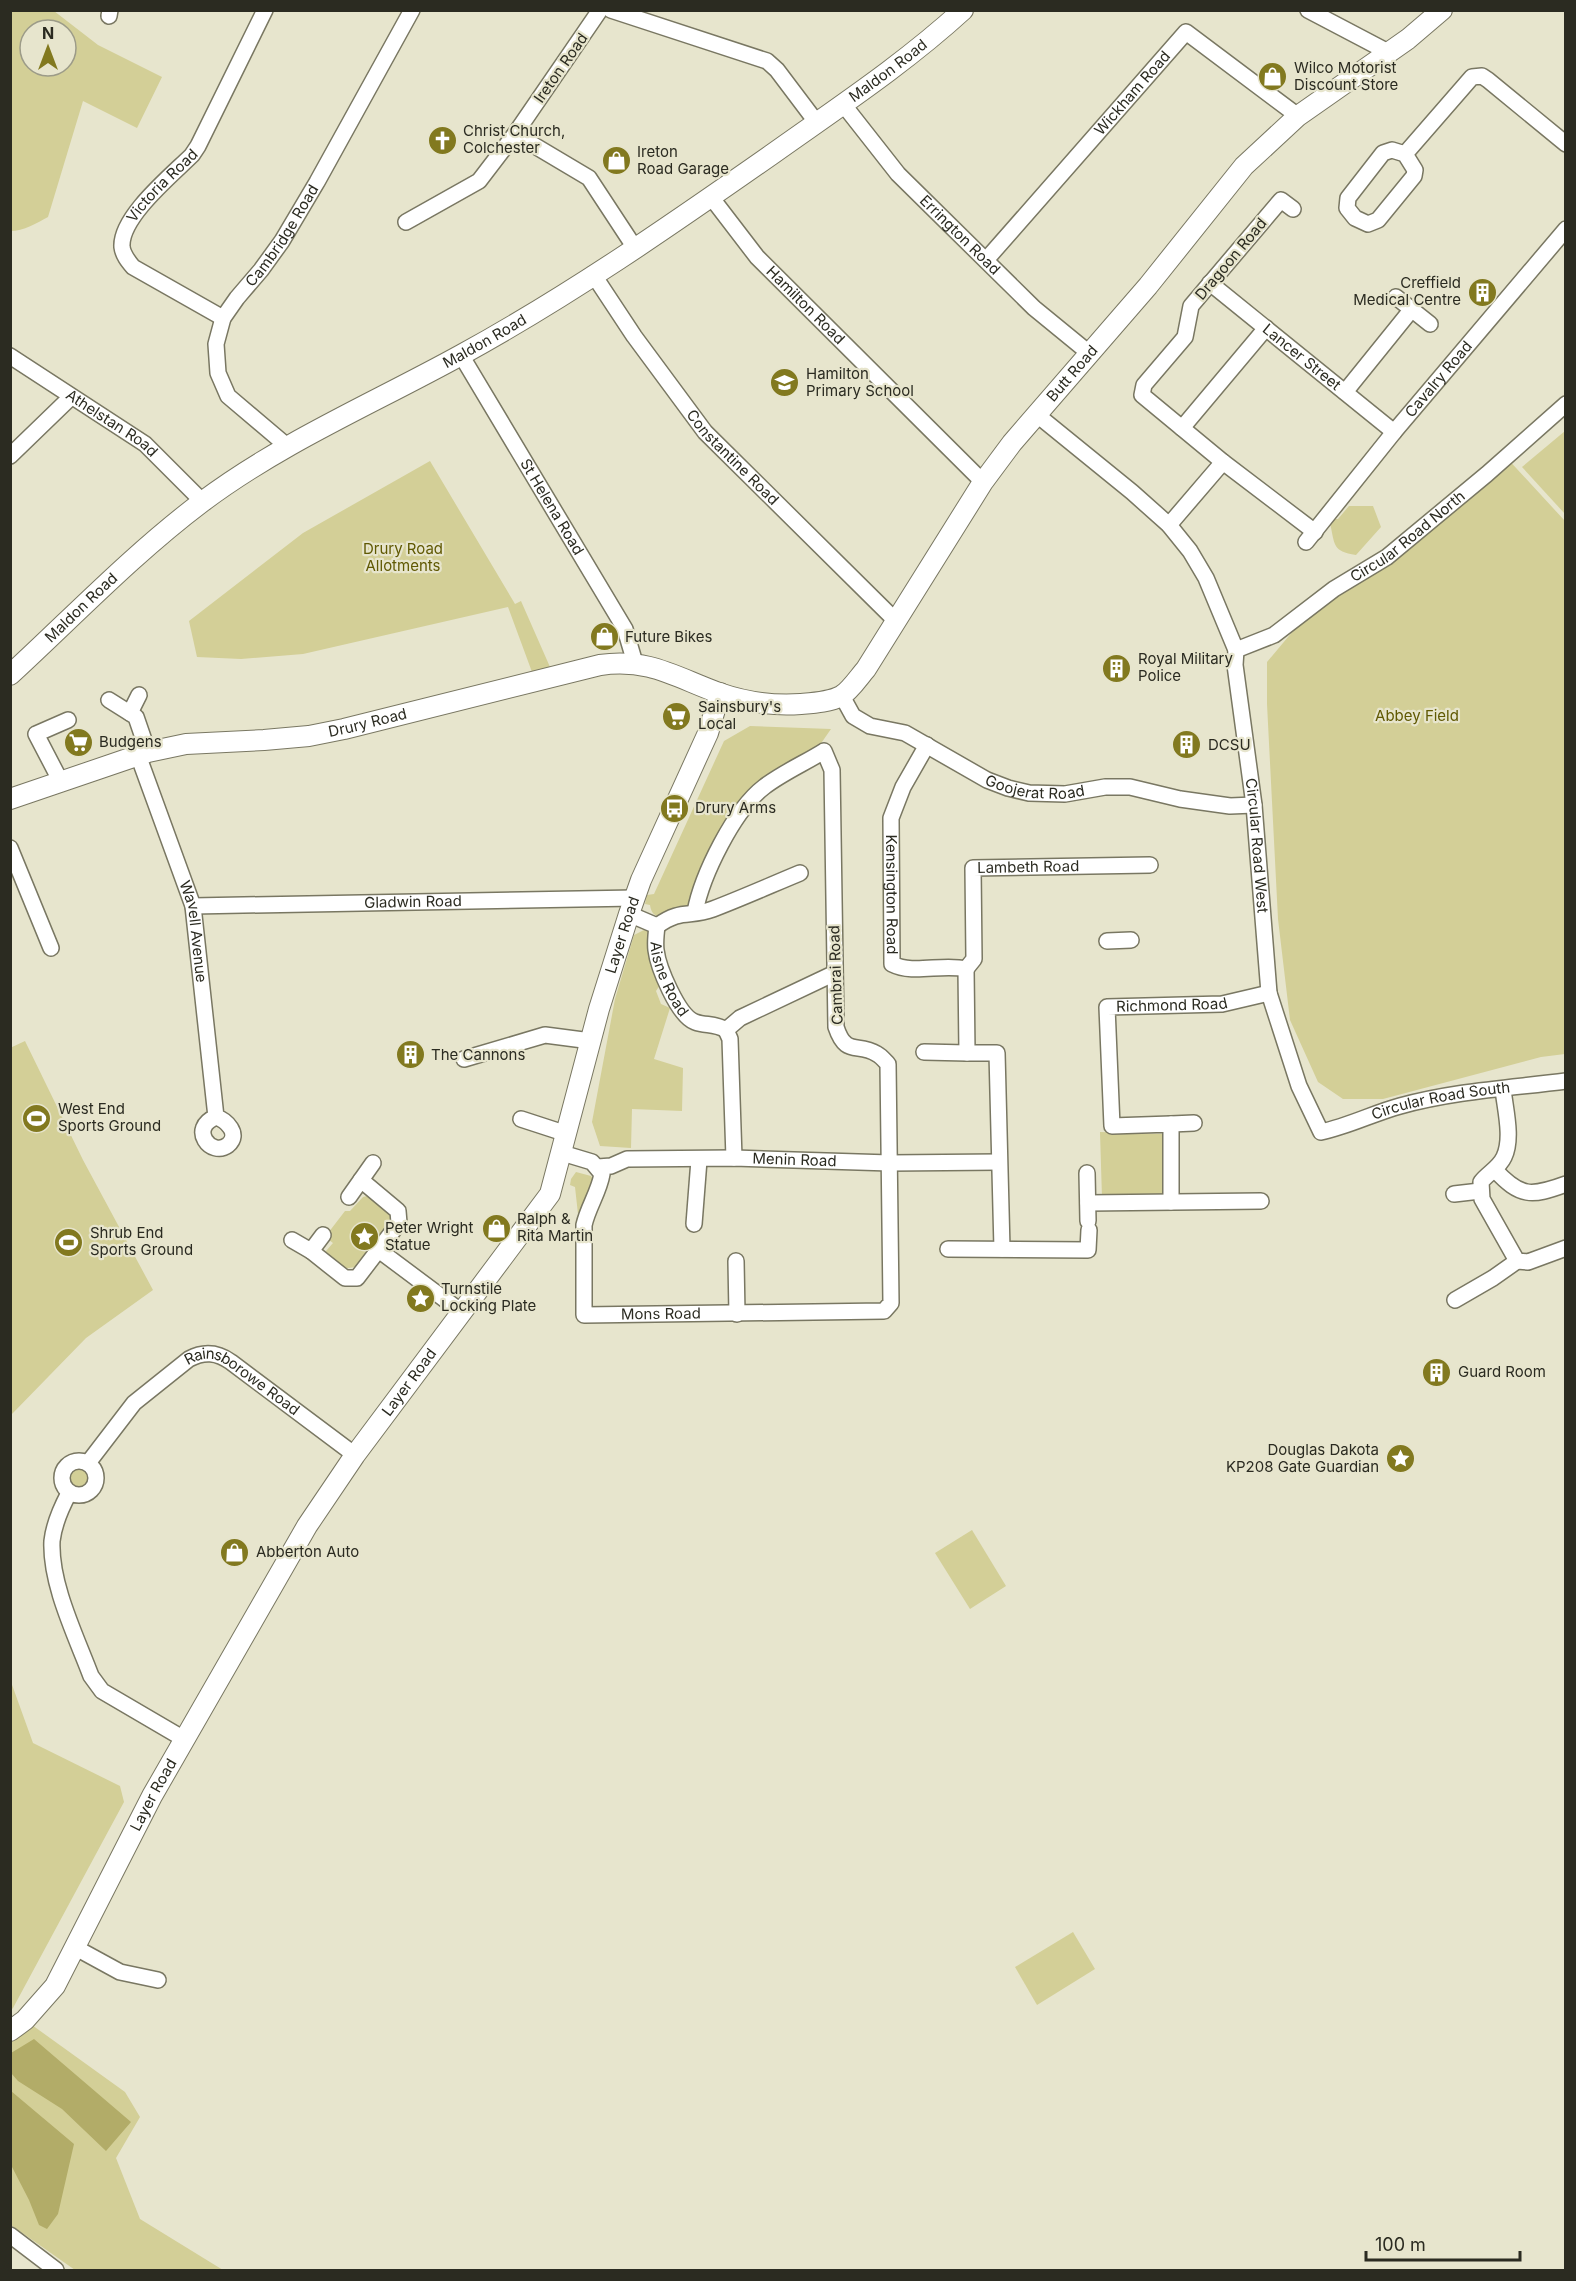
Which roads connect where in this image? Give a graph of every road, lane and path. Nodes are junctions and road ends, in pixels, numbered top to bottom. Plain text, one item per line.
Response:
1 (265, 10) edge
2 (412, 10) edge
3 (600, 10) edge
4 (611, 10) edge
5 (1308, 10) edge
6 (1442, 10) edge
7 (961, 11) edge
8 (1388, 52) junction
9 (843, 104) junction
10 (1298, 116) junction
11 (817, 123) junction
12 (515, 134) junction
13 (1566, 144) edge
14 (1405, 154) junction
15 (711, 197) junction
16 (1293, 209) dead end
17 (406, 222) dead end
18 (1566, 229) edge
19 (635, 248) junction
20 (986, 260) junction
21 (593, 274) junction
22 (1210, 283) junction
23 (1396, 297) dead end
24 (1412, 309) junction
25 (223, 318) junction
26 (1430, 324) dead end
27 (1266, 328) junction
28 (1089, 353) junction
29 (460, 355) junction
30 (10, 356) edge
31 (1345, 392) junction
32 (71, 397) junction
33 (1566, 404) edge
34 (1036, 414) junction
35 (1182, 428) junction
36 (1394, 432) junction
37 (287, 446) junction
38 (10, 456) edge
39 (1223, 462) junction
40 (983, 482) junction
41 (203, 502) junction
42 (1169, 525) junction
43 (896, 621) junction
44 (1236, 650) junction
45 (635, 663) junction
46 (10, 675) edge
47 (720, 693) junction
48 (139, 695) dead end
49 (842, 696) junction
50 (110, 700) dead end
51 (130, 712) junction
52 (68, 720) dead end
53 (927, 745) junction
54 (143, 753) junction
55 (61, 782) junction
56 (10, 799) edge
57 (1254, 806) junction
58 (10, 848) edge
59 (1150, 866) dead end
60 (800, 873) dead end
61 (194, 906) junction
62 (632, 906) junction
63 (695, 912) junction
64 (657, 926) junction
65 (1131, 940) dead end
66 (1107, 941) dead end
67 (51, 948) dead end
68 (966, 969) junction
69 (835, 973) junction
70 (1269, 993) junction
71 (726, 1030) junction
72 (591, 1041) junction
73 (924, 1052) dead end
74 (967, 1053) junction
75 (464, 1059) dead end
76 (1566, 1081) edge
77 (1503, 1089) junction
78 (216, 1117) dead end
79 (521, 1119) dead end
80 (1194, 1123) dead end
81 (1171, 1124) junction
82 (1321, 1132) joint
83 (567, 1134) junction
84 (562, 1153) junction
85 (734, 1158) junction
86 (699, 1160) junction
87 (891, 1162) junction
88 (999, 1162) junction
89 (373, 1163) dead end
90 (605, 1167) junction
91 (1495, 1170) junction
92 (1087, 1173) dead end
93 (361, 1180) junction
94 (1566, 1184) edge
95 (1480, 1191) junction
96 (1455, 1194) dead end
97 (349, 1197) dead end
98 (1261, 1201) dead end
99 (1171, 1202) junction
100 (1088, 1203) junction
101 (694, 1224) dead end
102 (323, 1235) dead end
103 (292, 1240) dead end
104 (1566, 1248) edge
105 (948, 1249) dead end
106 (1002, 1249) junction
107 (311, 1251) junction
108 (380, 1251) junction
109 (736, 1261) dead end
110 (1517, 1261) junction
111 (1455, 1300) dead end
112 (884, 1311) joint
113 (463, 1313) junction
114 (737, 1314) junction
115 (356, 1455) junction
116 (88, 1463) junction
117 (69, 1493) junction
118 (184, 1739) junction
119 (76, 1948) junction
120 (158, 1980) dead end
121 (10, 2031) edge
122 (10, 2235) edge
123 (33, 2264) edge
124 (56, 2271) edge

1 - 25 street, Victoria Road
2 - 25 street, Cambridge Road
3 - 12 street, Ireton Road
4 - 11 street
5 - 8 street
6 - 8 main road, Butt Road
7 - 9 main road, Maldon Road
8 - 10 main road, Butt Road
9 - 11 main road, Maldon Road
9 - 20 street, Errington Road
10 - 20 street, Wickham Road
10 - 28 main road, Butt Road
11 - 15 main road, Maldon Road
12 - 17 street, Ireton Road
12 - 19 street
13 - 14 street
14 - 14 street
15 - 19 main road, Maldon Road
15 - 40 street, Hamilton Road
16 - 22 street, Dragoon Road
18 - 36 street, Cavalry Road
19 - 21 main road, Maldon Road
20 - 28 street, Errington Road
21 - 29 main road, Maldon Road
21 - 43 street, Constantine Road
22 - 27 street, Lancer Street
22 - 35 street, Dragoon Road
23 - 24 street
24 - 26 street
24 - 31 street
25 - 37 street, Cambridge Road
27 - 31 street, Lancer Street
27 - 35 street
28 - 34 main road, Butt Road
29 - 37 main road, Maldon Road
29 - 45 street, St Helena Road
30 - 32 street, Athelstan Road
31 - 36 street, Lancer Street
32 - 38 street
32 - 41 street, Athelstan Road
33 - 44 street, Circular Road North
34 - 40 main road, Butt Road
34 - 42 street, Circular Road West
35 - 39 street, Dragoon Road
36 - 39 street, Cavalry Road
37 - 41 main road, Maldon Road
39 - 42 street
40 - 43 main road, Butt Road
41 - 46 main road, Maldon Road
42 - 44 street, Circular Road West
43 - 49 main road, Butt Road
44 - 57 street, Circular Road West
45 - 47 main road, Drury Road
45 - 54 main road, Drury Road
47 - 49 main road
47 - 62 main road, Layer Road
48 - 51 street
49 - 53 street, Goojerat Road
50 - 51 street
51 - 54 street, Wavell Avenue
52 - 55 street
53 - 57 street, Goojerat Road
53 - 68 street, Kensington Road
54 - 55 main road, Drury Road
54 - 61 street, Wavell Avenue
55 - 56 main road, Drury Road
57 - 70 street, Circular Road West
58 - 67 street
59 - 68 street, Lambeth Road
60 - 63 street
61 - 62 street, Gladwin Road
61 - 78 street, Wavell Avenue
62 - 64 street, Aisne Road
62 - 72 main road, Layer Road
63 - 64 street
63 - 69 street, Cambrai Road
64 - 71 street, Aisne Road
65 - 66 street
68 - 74 street
69 - 71 street
69 - 87 street, Cambrai Road
70 - 81 street, Richmond Road
70 - 82 street, Circular Road West
71 - 85 street
72 - 75 street
72 - 83 main road, Layer Road
73 - 74 street
74 - 88 street
76 - 77 street, Circular Road South
77 - 82 street, Circular Road South
77 - 91 street
79 - 83 street
80 - 81 street, Richmond Road
81 - 99 street
83 - 84 main road, Layer Road
84 - 90 street
84 - 113 main road, Layer Road
85 - 86 street, Menin Road
85 - 87 street, Menin Road
86 - 90 street, Menin Road
86 - 101 street
87 - 88 street, Menin Road
87 - 112 street, Cambrai Road
88 - 106 street
89 - 93 street
90 - 114 street, Mons Road
91 - 94 street
91 - 95 street
92 - 100 street
93 - 97 street
93 - 108 street
95 - 96 street
95 - 110 street
98 - 99 street
99 - 100 street
100 - 106 street
102 - 107 street
103 - 107 street
104 - 110 street
105 - 106 street
107 - 108 street
108 - 113 street
109 - 114 street
110 - 111 street
112 - 114 street, Mons Road
113 - 115 main road, Layer Road
115 - 116 street, Rainsborowe Road
115 - 118 main road, Layer Road
116 - 117 street
116 - 117 street
117 - 118 street
118 - 119 main road, Layer Road
119 - 120 street
119 - 121 main road, Layer Road
122 - 123 street
123 - 124 street

